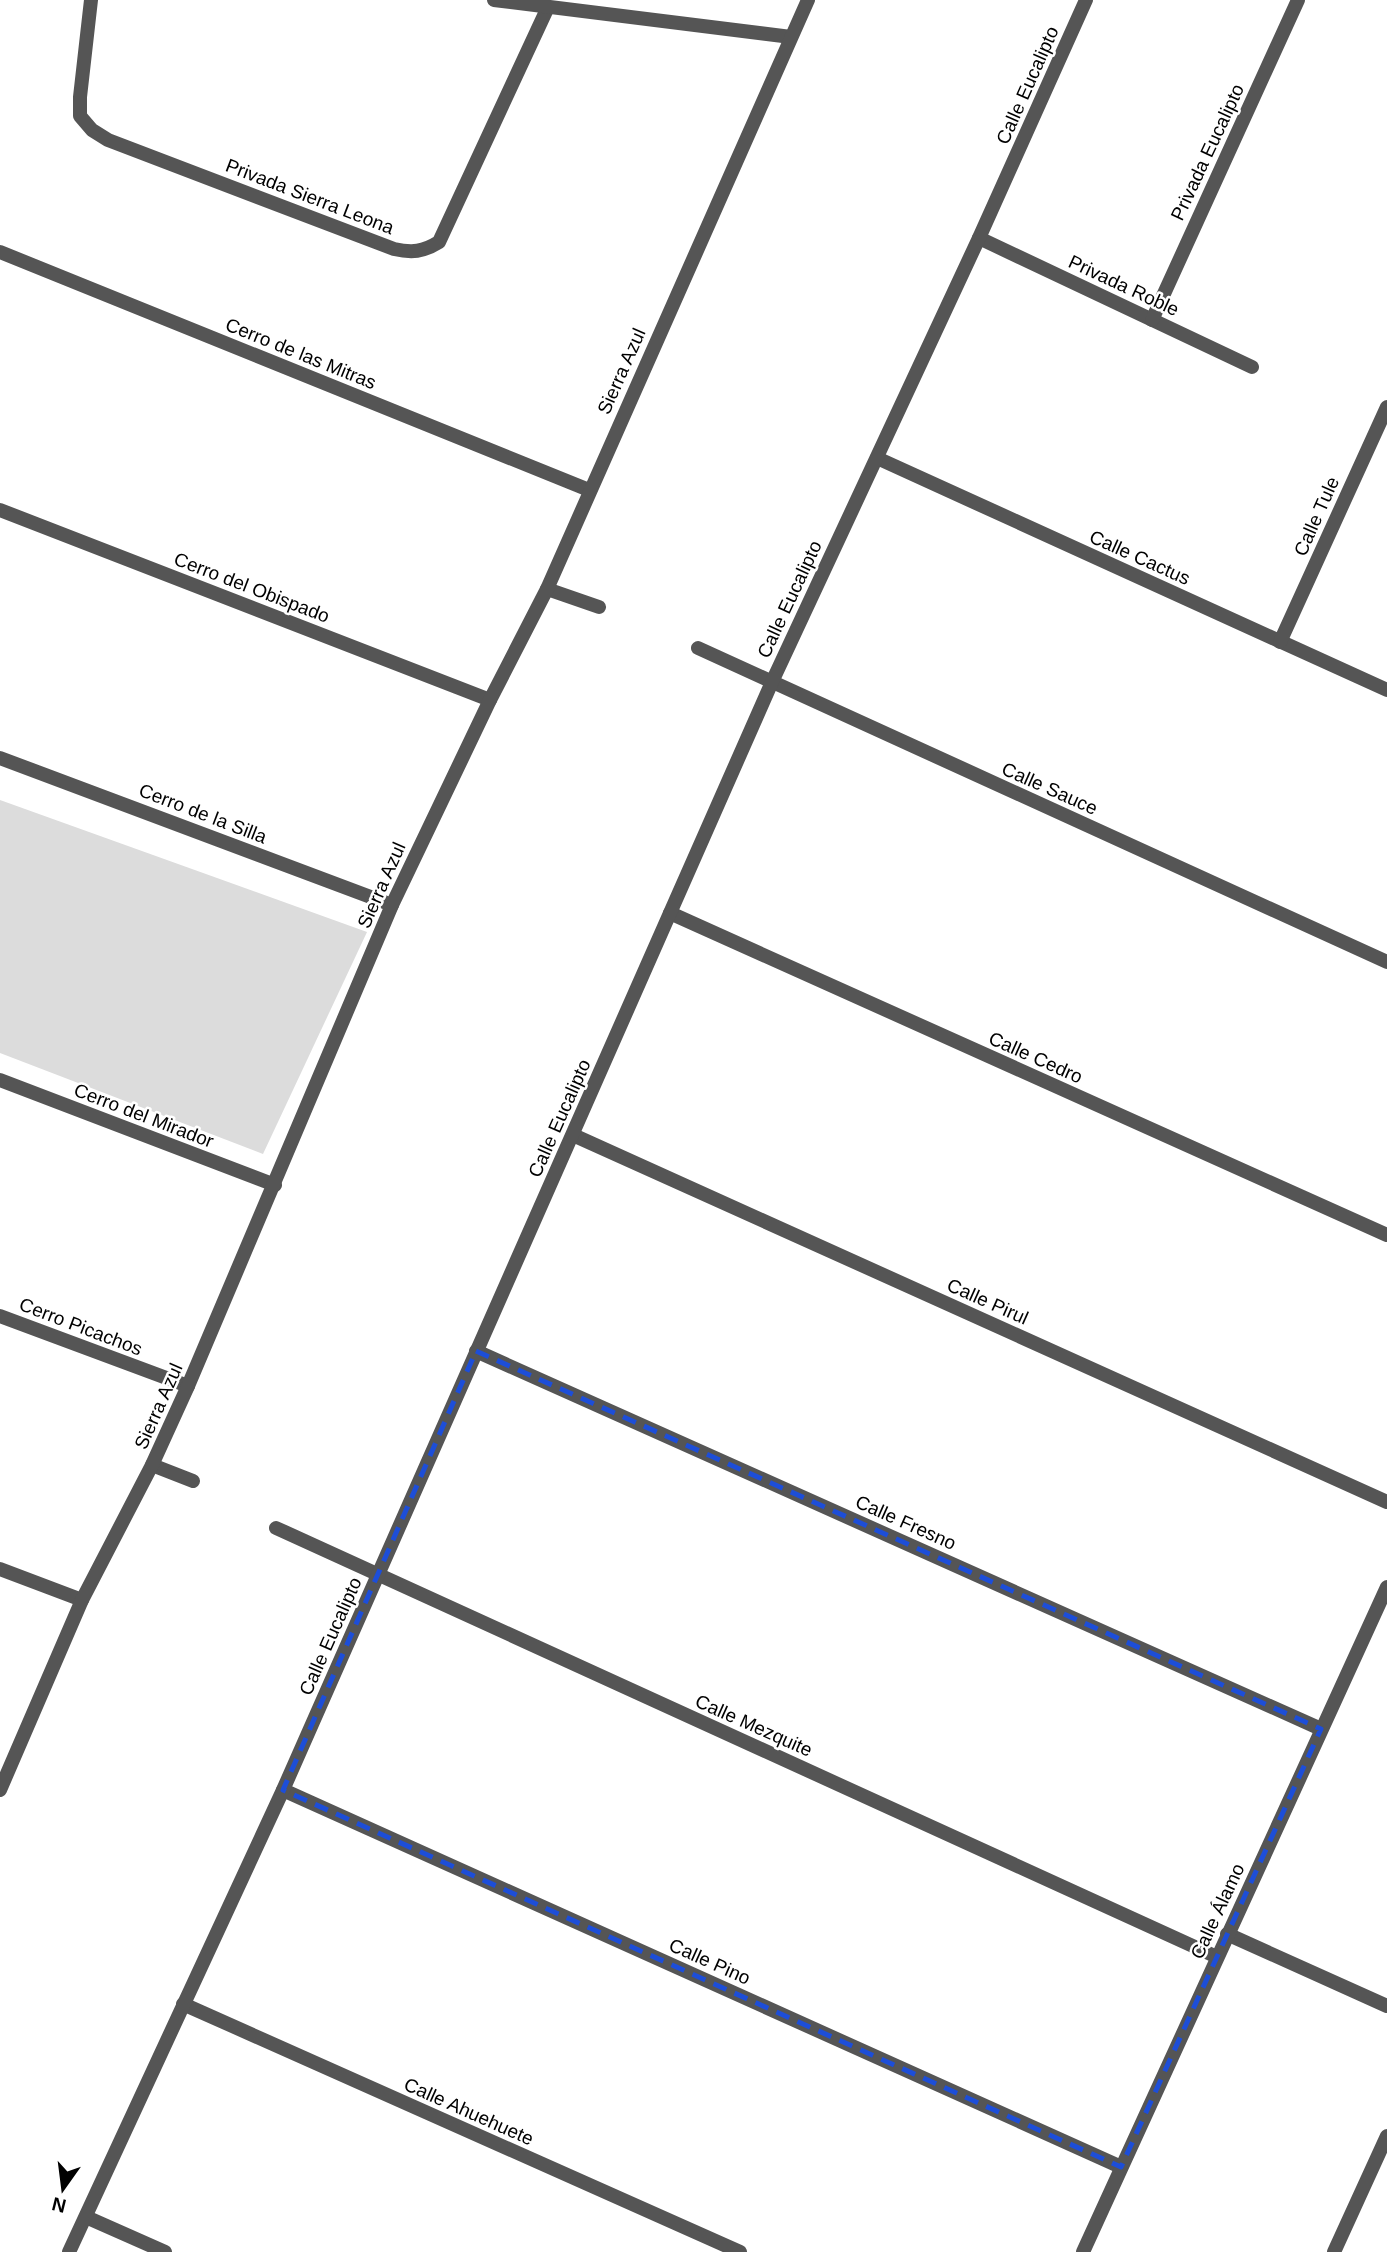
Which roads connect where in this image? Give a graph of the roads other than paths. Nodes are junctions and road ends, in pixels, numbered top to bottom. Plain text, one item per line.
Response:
1 (91, 0) edge
2 (494, 0) edge
3 (808, 0) edge
4 (1086, 0) edge
5 (1298, 0) edge
6 (548, 7) junction
7 (791, 37) junction
8 (979, 238) junction
9 (0, 252) edge
10 (1152, 320) junction
11 (1252, 367) dead end
12 (1387, 407) edge
13 (877, 458) junction
14 (589, 490) junction
15 (0, 510) edge
16 (547, 589) junction
17 (599, 607) dead end
18 (1280, 642) junction
19 (698, 648) dead end
20 (772, 682) junction
21 (1387, 691) edge
22 (490, 699) junction
23 (0, 758) edge
24 (392, 905) junction
25 (670, 913) junction
26 (1387, 962) edge
27 (0, 1080) edge
28 (573, 1135) junction
29 (275, 1185) junction
30 (1387, 1235) edge
31 (0, 1316) edge
32 (475, 1351) junction
33 (188, 1386) junction
34 (152, 1465) junction
35 (193, 1481) dead end
36 (1387, 1502) edge
37 (276, 1528) dead end
38 (0, 1569) edge
39 (378, 1575) junction
40 (1387, 1587) edge
41 (82, 1600) junction
42 (1321, 1729) junction
43 (0, 1790) edge
44 (283, 1790) junction
45 (1227, 1934) junction
46 (1217, 1957) junction
47 (183, 2004) junction
48 (1387, 2006) edge
49 (1387, 2136) edge
50 (1121, 2167) junction
51 (86, 2217) junction
52 (69, 2252) edge
53 (165, 2252) edge
54 (740, 2252) edge
55 (1083, 2252) edge
56 (1334, 2252) edge

1 - 6 street, Privada Sierra Leona
2 - 6 street
3 - 7 street, Sierra Azul
4 - 8 street, Calle Eucalipto
5 - 10 street, Privada Eucalipto
6 - 7 street
7 - 14 street, Sierra Azul
8 - 10 street, Privada Roble
8 - 13 street, Calle Eucalipto
9 - 14 street, Cerro de las Mitras
10 - 11 street, Privada Roble
12 - 18 street, Calle Tule
13 - 18 street, Calle Cactus
13 - 20 street, Calle Eucalipto
14 - 16 street, Sierra Azul
15 - 22 street, Cerro del Obispado
16 - 17 street
16 - 22 street, Sierra Azul
18 - 21 street, Calle Cactus
19 - 20 street, Calle Sauce
20 - 25 street, Calle Eucalipto
20 - 26 street, Calle Sauce
22 - 24 street, Sierra Azul
23 - 24 street, Cerro de la Silla
24 - 29 street, Sierra Azul
25 - 28 street, Calle Eucalipto
25 - 30 street, Calle Cedro
27 - 29 street, Cerro del Mirador
28 - 32 street, Calle Eucalipto
28 - 36 street, Calle Pirul
29 - 33 street, Sierra Azul
31 - 33 street, Cerro Picachos
32 - 39 street, Calle Eucalipto
32 - 42 street, Calle Fresno
33 - 34 street, Sierra Azul
34 - 35 street
34 - 41 street, Sierra Azul
37 - 39 street, Calle Mezquite
38 - 41 street
39 - 44 street, Calle Eucalipto
39 - 46 street, Calle Mezquite
40 - 42 street, Calle Álamo
41 - 43 street, Sierra Azul
42 - 45 street, Calle Álamo
44 - 47 street, Calle Eucalipto
44 - 50 street, Calle Pino
45 - 46 street, Calle Álamo
45 - 48 street
46 - 50 street, Calle Álamo
47 - 51 street, Calle Eucalipto
47 - 54 street, Calle Ahuehuete
49 - 56 street
50 - 55 street, Calle Álamo
51 - 52 street, Calle Eucalipto
51 - 53 street

